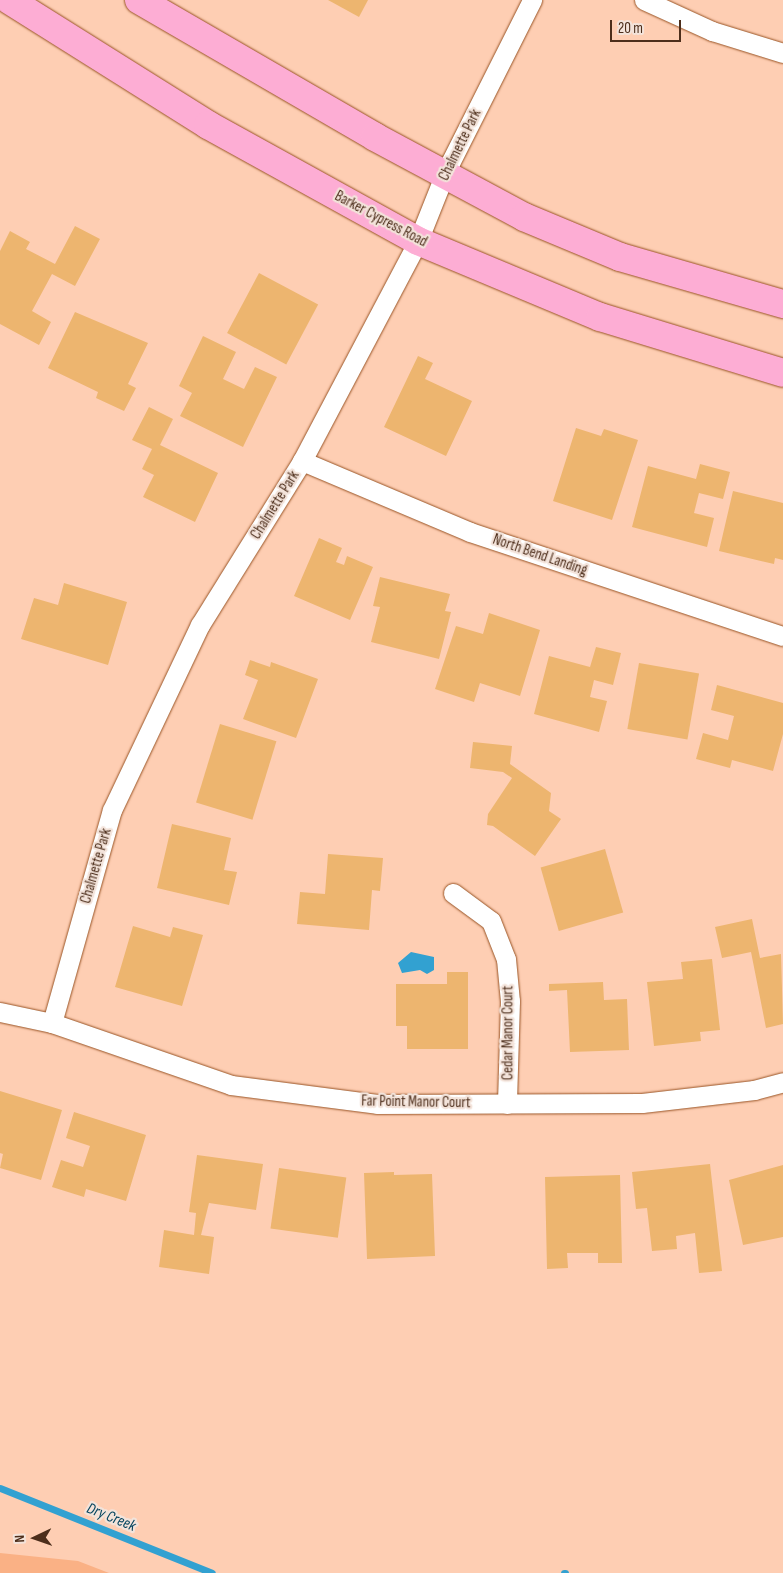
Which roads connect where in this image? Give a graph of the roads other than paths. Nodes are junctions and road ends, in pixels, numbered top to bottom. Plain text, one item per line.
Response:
1 (9, 0) edge
2 (139, 0) edge
3 (532, 0) edge
4 (644, 0) edge
5 (783, 53) edge
6 (445, 173) junction
7 (418, 241) junction
8 (783, 304) edge
9 (783, 373) edge
10 (302, 461) junction
11 (783, 636) edge
12 (453, 892) dead end
13 (0, 1012) edge
14 (52, 1023) junction
15 (783, 1082) edge
16 (507, 1104) junction

1 - 7 main road, Barker Cypress Road
2 - 6 main road
3 - 6 street, Chalmette Park
4 - 5 street
6 - 7 street, Chalmette Park
6 - 8 main road
7 - 9 main road, Barker Cypress Road
7 - 10 street, Chalmette Park
10 - 11 street, North Bend Landing
10 - 14 street, Chalmette Park
12 - 16 street, Cedar Manor Court
13 - 14 street, Far Point Manor Court
14 - 16 street, Far Point Manor Court
15 - 16 street, Far Point Manor Court

